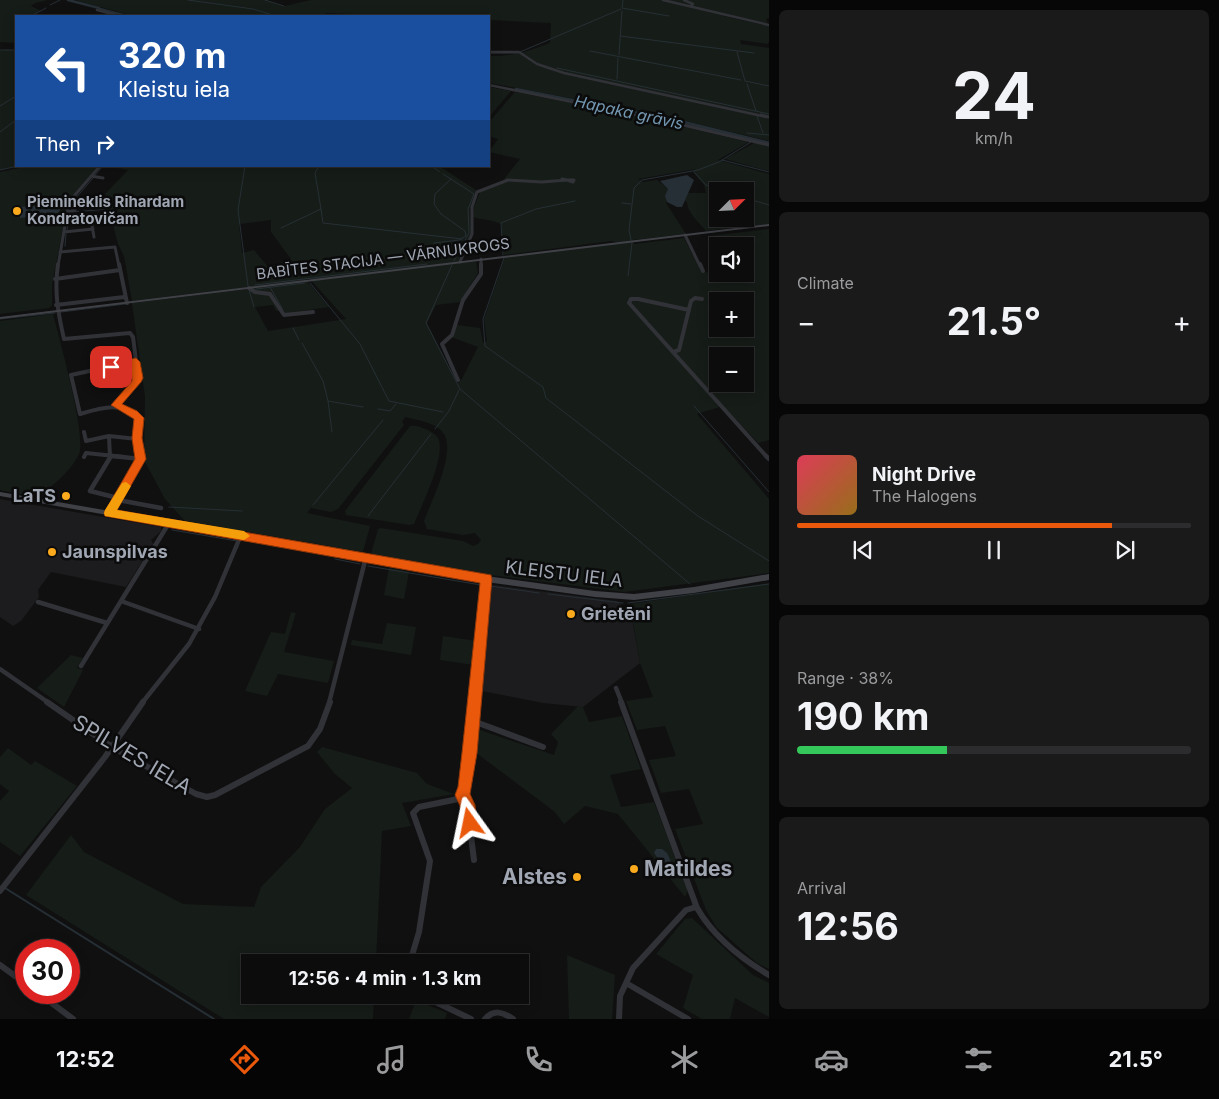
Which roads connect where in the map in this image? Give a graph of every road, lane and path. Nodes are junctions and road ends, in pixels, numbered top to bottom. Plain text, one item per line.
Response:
1 (663, 0) edge
2 (684, 0) edge
3 (690, 7) junction
4 (97, 10) dead end
5 (116, 15) edge
6 (769, 25) edge
7 (490, 52) edge
8 (490, 86) edge
9 (769, 116) edge
10 (769, 145) edge
11 (99, 167) edge
12 (91, 176) junction
13 (103, 178) dead end
14 (562, 179) dead end
15 (70, 201) junction
16 (68, 212) junction
17 (91, 220) dead end
18 (769, 224) edge
19 (93, 229) junction
20 (64, 232) junction
21 (685, 235) junction
22 (94, 237) dead end
23 (60, 252) junction
24 (480, 259) junction
25 (460, 262) junction
26 (120, 270) junction
27 (702, 271) dead end
28 (56, 279) junction
29 (249, 288) junction
30 (702, 299) dead end
31 (126, 300) junction
32 (57, 308) junction
33 (689, 310) junction
34 (313, 312) dead end
35 (0, 318) edge
36 (673, 352) junction
37 (136, 362) junction
38 (458, 380) dead end
39 (116, 405) junction
40 (84, 432) dead end
41 (109, 436) junction
42 (137, 438) junction
43 (85, 455) dead end
44 (111, 456) junction
45 (141, 459) junction
46 (769, 459) edge
47 (0, 494) edge
48 (118, 499) junction
49 (161, 508) dead end
50 (110, 513) junction
51 (169, 523) junction
52 (241, 535) junction
53 (366, 557) junction
54 (769, 577) edge
55 (486, 579) junction
56 (121, 600) junction
57 (38, 602) dead end
58 (107, 624) junction
59 (198, 629) junction
60 (81, 666) dead end
61 (0, 669) edge
62 (616, 688) dead end
63 (473, 721) junction
64 (112, 747) junction
65 (543, 747) dead end
66 (462, 795) junction
67 (474, 860) dead end
68 (0, 891) edge
69 (696, 907) junction
70 (412, 954) edge
71 (0, 964) edge
72 (769, 975) edge
73 (15, 976) edge
74 (626, 983) junction
75 (53, 1004) edge
76 (440, 1004) edge
77 (72, 1019) edge
78 (471, 1019) edge
79 (485, 1019) edge
80 (513, 1019) edge
81 (619, 1019) edge
82 (688, 1019) edge

1 - 3 street
2 - 3 street
3 - 6 street
4 - 5 street
7 - 9 street
8 - 10 street
11 - 12 street
12 - 13 street
12 - 15 street
14 - 25 street
15 - 16 street
15 - 16 street
16 - 20 street
17 - 19 street
18 - 21 main road, BABĪTES STACIJA — VĀRNUKROGS
19 - 20 street
19 - 22 street
20 - 23 street
21 - 24 main road, BABĪTES STACIJA — VĀRNUKROGS
21 - 27 street
23 - 26 street
23 - 28 street
24 - 25 main road, BABĪTES STACIJA — VĀRNUKROGS
24 - 38 street
25 - 29 main road, BABĪTES STACIJA — VĀRNUKROGS
26 - 28 street
26 - 31 street
28 - 32 street
29 - 31 main road, BABĪTES STACIJA — VĀRNUKROGS
29 - 34 street
30 - 33 street
31 - 32 main road, BABĪTES STACIJA — VĀRNUKROGS
32 - 35 main road, BABĪTES STACIJA — VĀRNUKROGS
32 - 37 street
33 - 36 street
33 - 36 street
36 - 46 street
37 - 39 street
37 - 39 street
39 - 42 street
40 - 41 street
41 - 42 street
41 - 44 street
42 - 45 street
43 - 44 street
44 - 45 street
44 - 48 street
45 - 48 street
47 - 50 main road, KLEISTU IELA
48 - 49 street
48 - 50 street
50 - 51 main road, KLEISTU IELA
51 - 52 main road, KLEISTU IELA
51 - 56 street
52 - 53 main road, KLEISTU IELA
52 - 59 street
53 - 55 main road, KLEISTU IELA
53 - 64 street, SPILVES IELA
54 - 55 main road, KLEISTU IELA
55 - 63 street
56 - 58 street
56 - 59 street
57 - 58 street
58 - 60 street
59 - 64 street
61 - 64 street, SPILVES IELA
62 - 69 street
63 - 65 street
63 - 66 street
64 - 68 street
66 - 67 street
66 - 70 street
69 - 72 street
69 - 74 street
71 - 73 street
74 - 81 street
74 - 82 street
75 - 77 street
76 - 78 street
79 - 80 street

